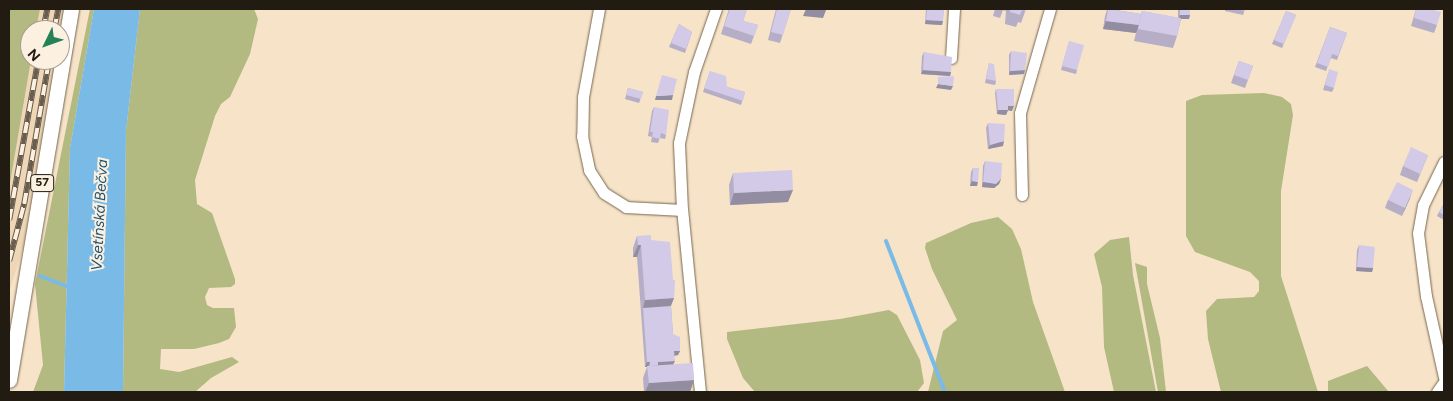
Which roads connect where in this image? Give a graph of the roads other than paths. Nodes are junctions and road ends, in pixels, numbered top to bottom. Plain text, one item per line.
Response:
1 (70, 9) edge
2 (599, 9) edge
3 (716, 9) edge
4 (954, 9) edge
5 (1050, 9) edge
6 (951, 58) edge
7 (1444, 162) edge
8 (1022, 195) dead end
9 (682, 210) junction
10 (1444, 376) edge
11 (9, 380) edge
12 (1444, 382) edge
13 (700, 392) edge
14 (1437, 392) edge

1 - 11 main road, 57
2 - 9 street
3 - 9 street
4 - 6 street
5 - 8 street
7 - 10 street
9 - 13 street
12 - 14 street

